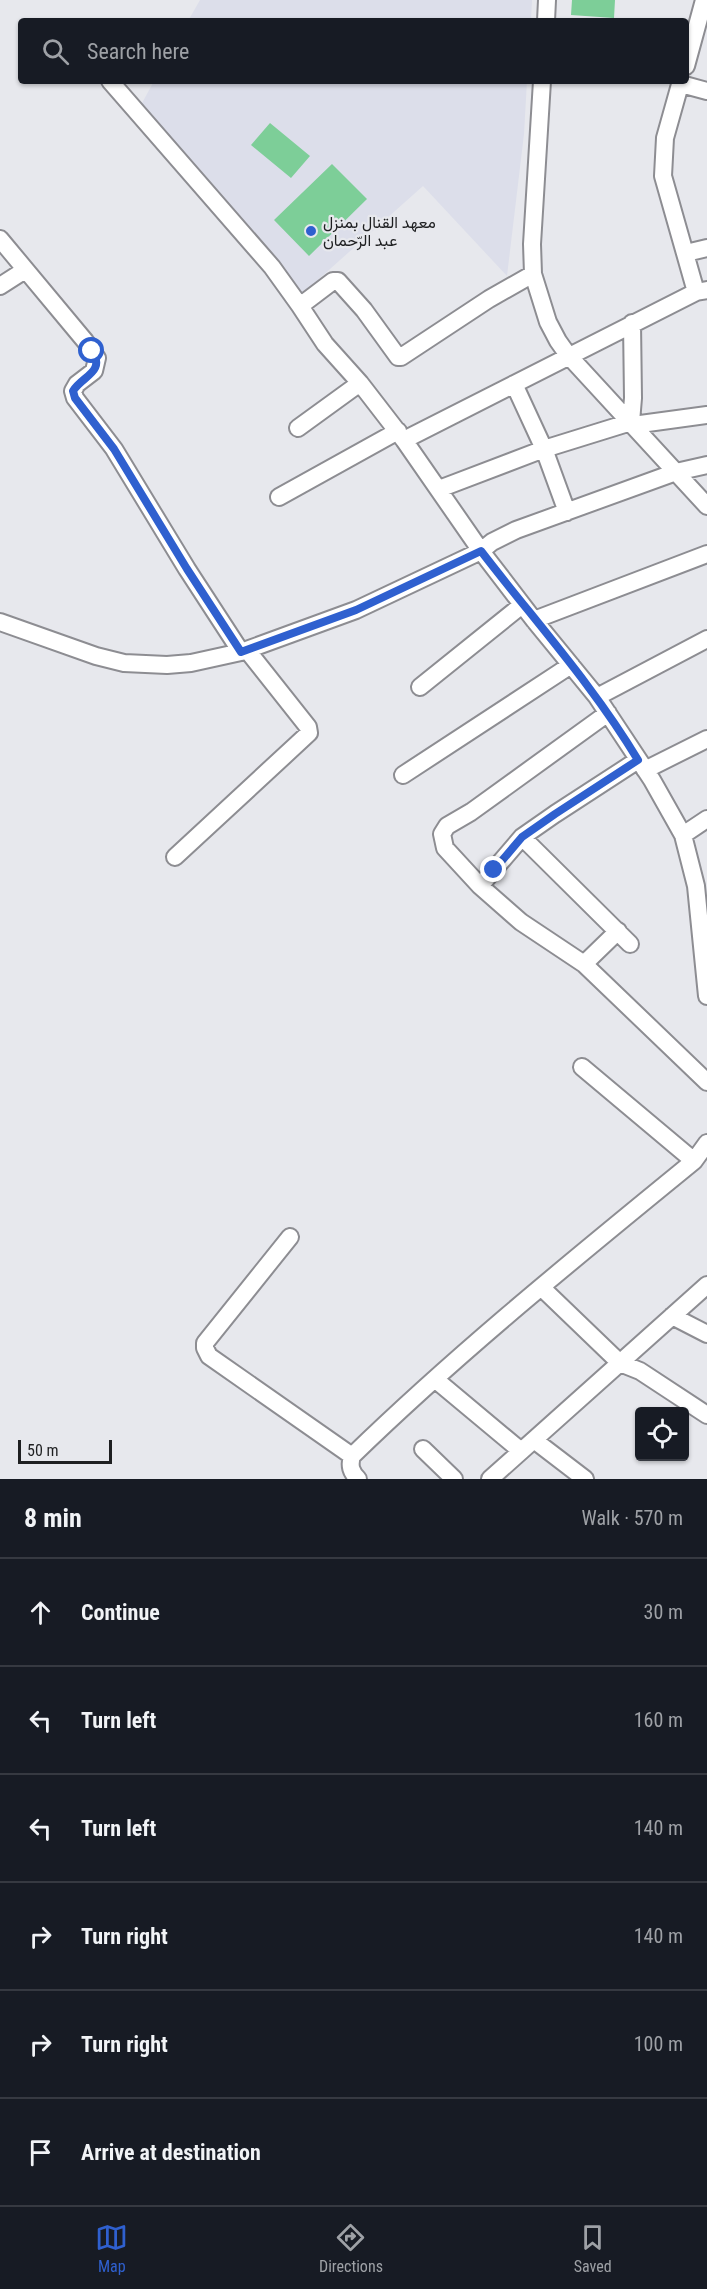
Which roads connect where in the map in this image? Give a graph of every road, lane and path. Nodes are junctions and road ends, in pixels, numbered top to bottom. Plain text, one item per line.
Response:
1 (547, 0) edge
2 (704, 0) edge
3 (546, 18) edge
4 (689, 56) edge
5 (113, 84) edge
6 (542, 84) edge
7 (680, 84) edge
8 (687, 84) edge
9 (707, 91) edge
10 (0, 239) edge
11 (707, 248) edge
12 (686, 253) junction
13 (25, 270) junction
14 (533, 274) junction
15 (0, 286) edge
16 (702, 291) edge
17 (300, 306) junction
18 (632, 323) junction
19 (568, 355) junction
20 (360, 383) junction
21 (514, 384) junction
22 (707, 415) edge
23 (632, 424) junction
24 (298, 428) dead end
25 (401, 435) junction
26 (544, 449) junction
27 (707, 465) edge
28 (676, 472) junction
29 (439, 489) junction
30 (279, 497) dead end
31 (707, 506) edge
32 (567, 512) junction
33 (481, 551) junction
34 (707, 554) edge
35 (522, 605) junction
36 (534, 620) junction
37 (0, 622) edge
38 (707, 639) edge
39 (244, 651) junction
40 (572, 665) junction
41 (420, 687) dead end
42 (597, 696) junction
43 (608, 713) junction
44 (707, 739) edge
45 (642, 765) junction
46 (403, 775) dead end
47 (707, 819) edge
48 (683, 835) junction
49 (522, 837) junction
50 (175, 857) dead end
51 (480, 886) junction
52 (702, 893) edge
53 (618, 932) junction
54 (630, 944) dead end
55 (584, 964) junction
56 (707, 996) edge
57 (582, 1067) dead end
58 (707, 1082) edge
59 (703, 1151) edge
60 (290, 1237) dead end
61 (707, 1285) edge
62 (541, 1287) junction
63 (672, 1316) junction
64 (707, 1334) edge
65 (620, 1363) junction
66 (436, 1380) junction
67 (707, 1415) edge
68 (528, 1445) junction
69 (423, 1449) dead end
70 (352, 1456) junction
71 (358, 1479) edge
72 (454, 1479) edge
73 (490, 1479) edge
74 (585, 1479) edge

1 - 3 street
2 - 4 street
5 - 17 street
6 - 14 street
7 - 12 street
8 - 9 street
10 - 13 street
11 - 12 street
12 - 16 street
13 - 15 street
13 - 39 street
14 - 17 street
14 - 19 street
16 - 18 street
17 - 20 street
18 - 19 street
18 - 23 street
19 - 21 street
19 - 23 street
20 - 24 street
20 - 25 street
21 - 25 street
21 - 26 street
22 - 23 street
23 - 26 street
23 - 28 street
25 - 29 street
25 - 30 street
26 - 29 street
26 - 32 street
27 - 28 street
28 - 31 street
28 - 32 street
29 - 33 street
32 - 33 street
33 - 35 street
33 - 39 street
34 - 36 street
35 - 36 street
35 - 41 street
36 - 40 street
37 - 39 street
38 - 42 street
39 - 50 street
40 - 42 street
40 - 46 street
42 - 43 street
43 - 45 street
43 - 51 street
44 - 45 street
45 - 48 street
45 - 49 street
47 - 48 street
48 - 52 street
49 - 51 street
49 - 53 street
51 - 55 street
52 - 56 street
53 - 54 street
53 - 55 street
55 - 58 street
57 - 59 street
59 - 62 street
60 - 70 street
61 - 63 street
62 - 65 street
62 - 66 street
63 - 64 street
63 - 65 street
65 - 67 street
65 - 68 street
66 - 68 street
66 - 70 street
68 - 73 street
68 - 74 street
69 - 72 street
70 - 71 street

